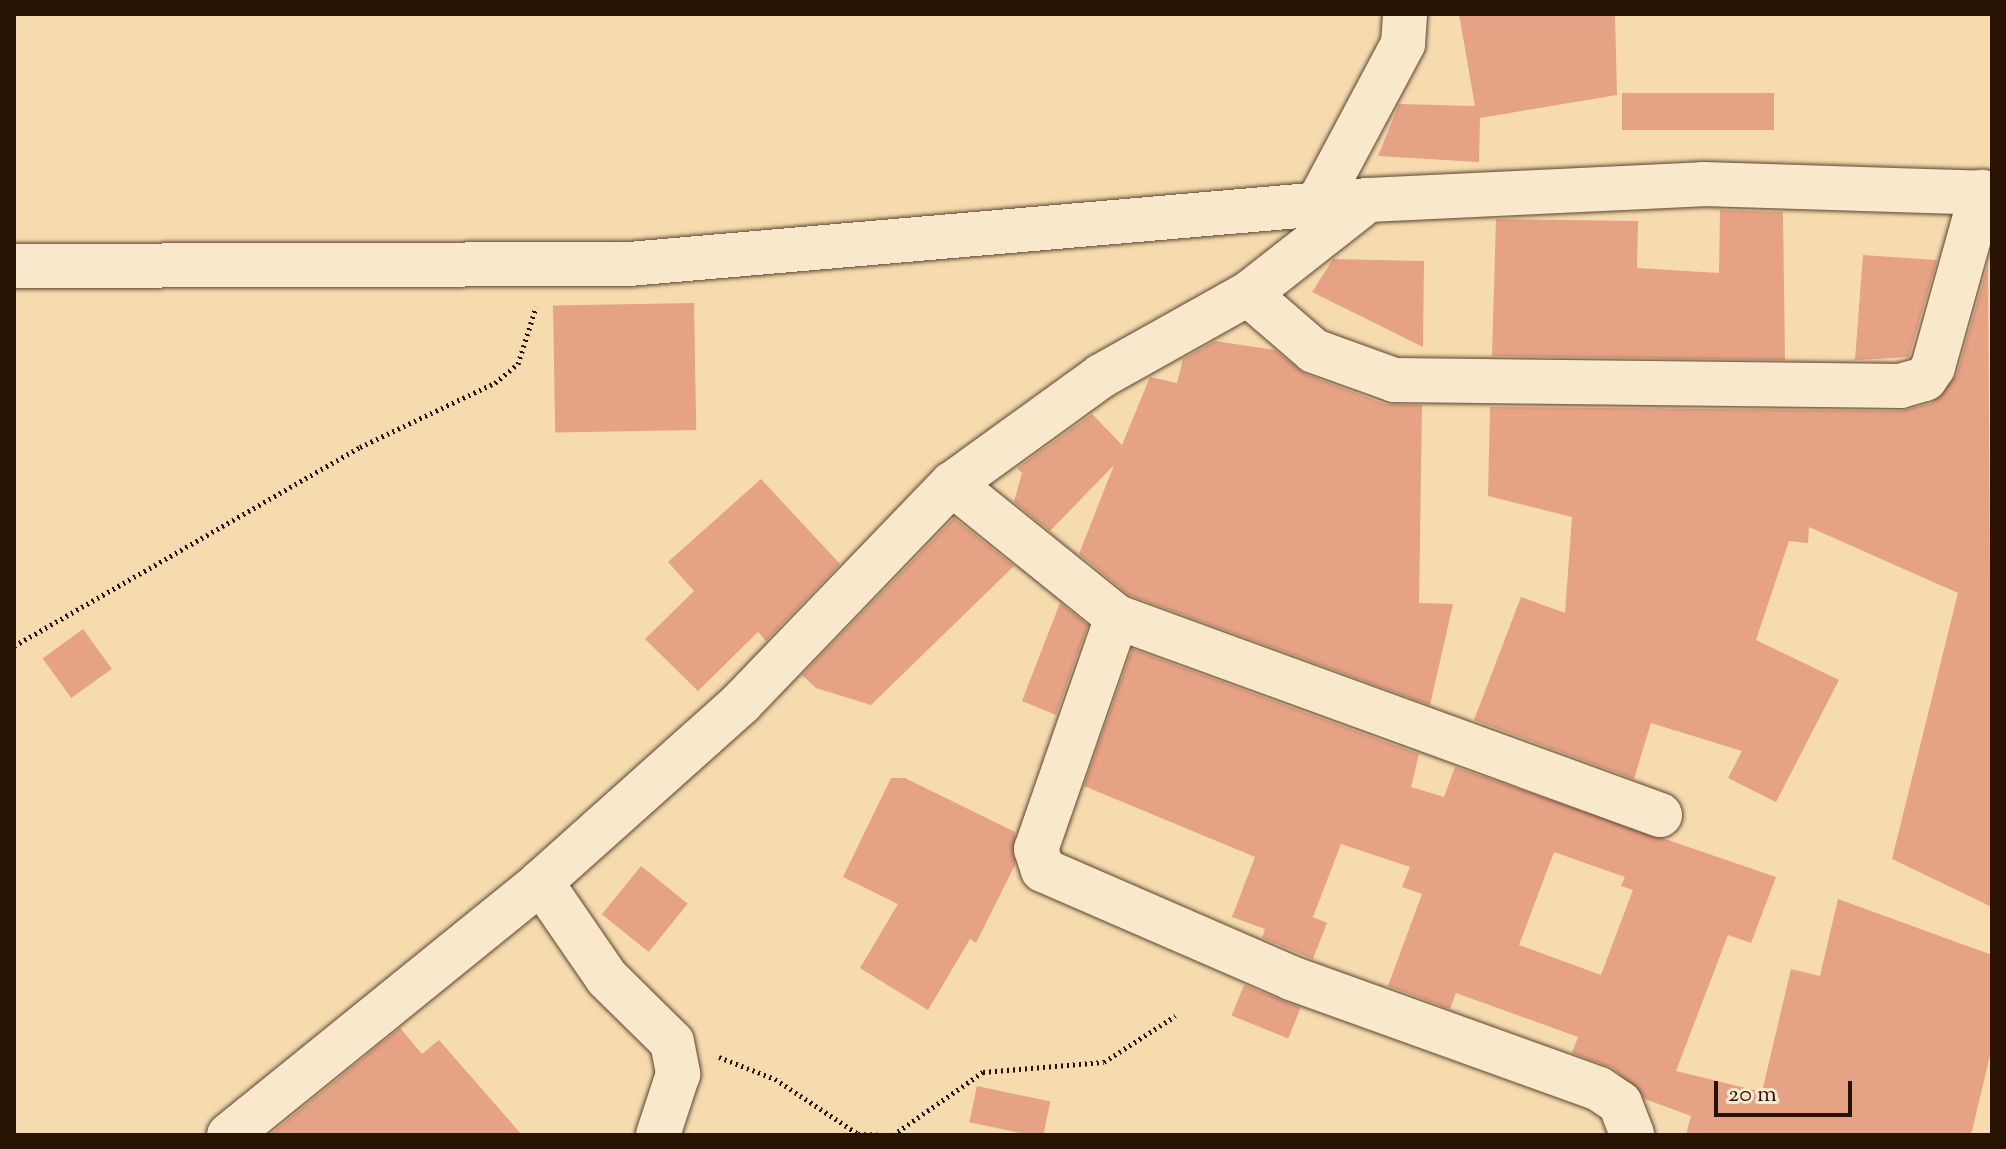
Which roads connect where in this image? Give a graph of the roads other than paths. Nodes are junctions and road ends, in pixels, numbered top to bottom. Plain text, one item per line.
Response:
1 (1405, 14) edge
2 (1987, 192) edge
3 (1368, 200) junction
4 (1317, 205) junction
5 (14, 266) edge
6 (1248, 294) junction
7 (952, 484) junction
8 (1117, 617) junction
9 (1660, 815) dead end
10 (541, 882) junction
11 (229, 1135) edge
12 (658, 1135) edge
13 (1632, 1135) edge

1 - 4 street
2 - 3 street
2 - 6 street
3 - 4 street
3 - 6 street
4 - 5 street
6 - 7 street
7 - 8 street
7 - 10 street
8 - 9 street
8 - 13 street
10 - 11 street
10 - 12 street

